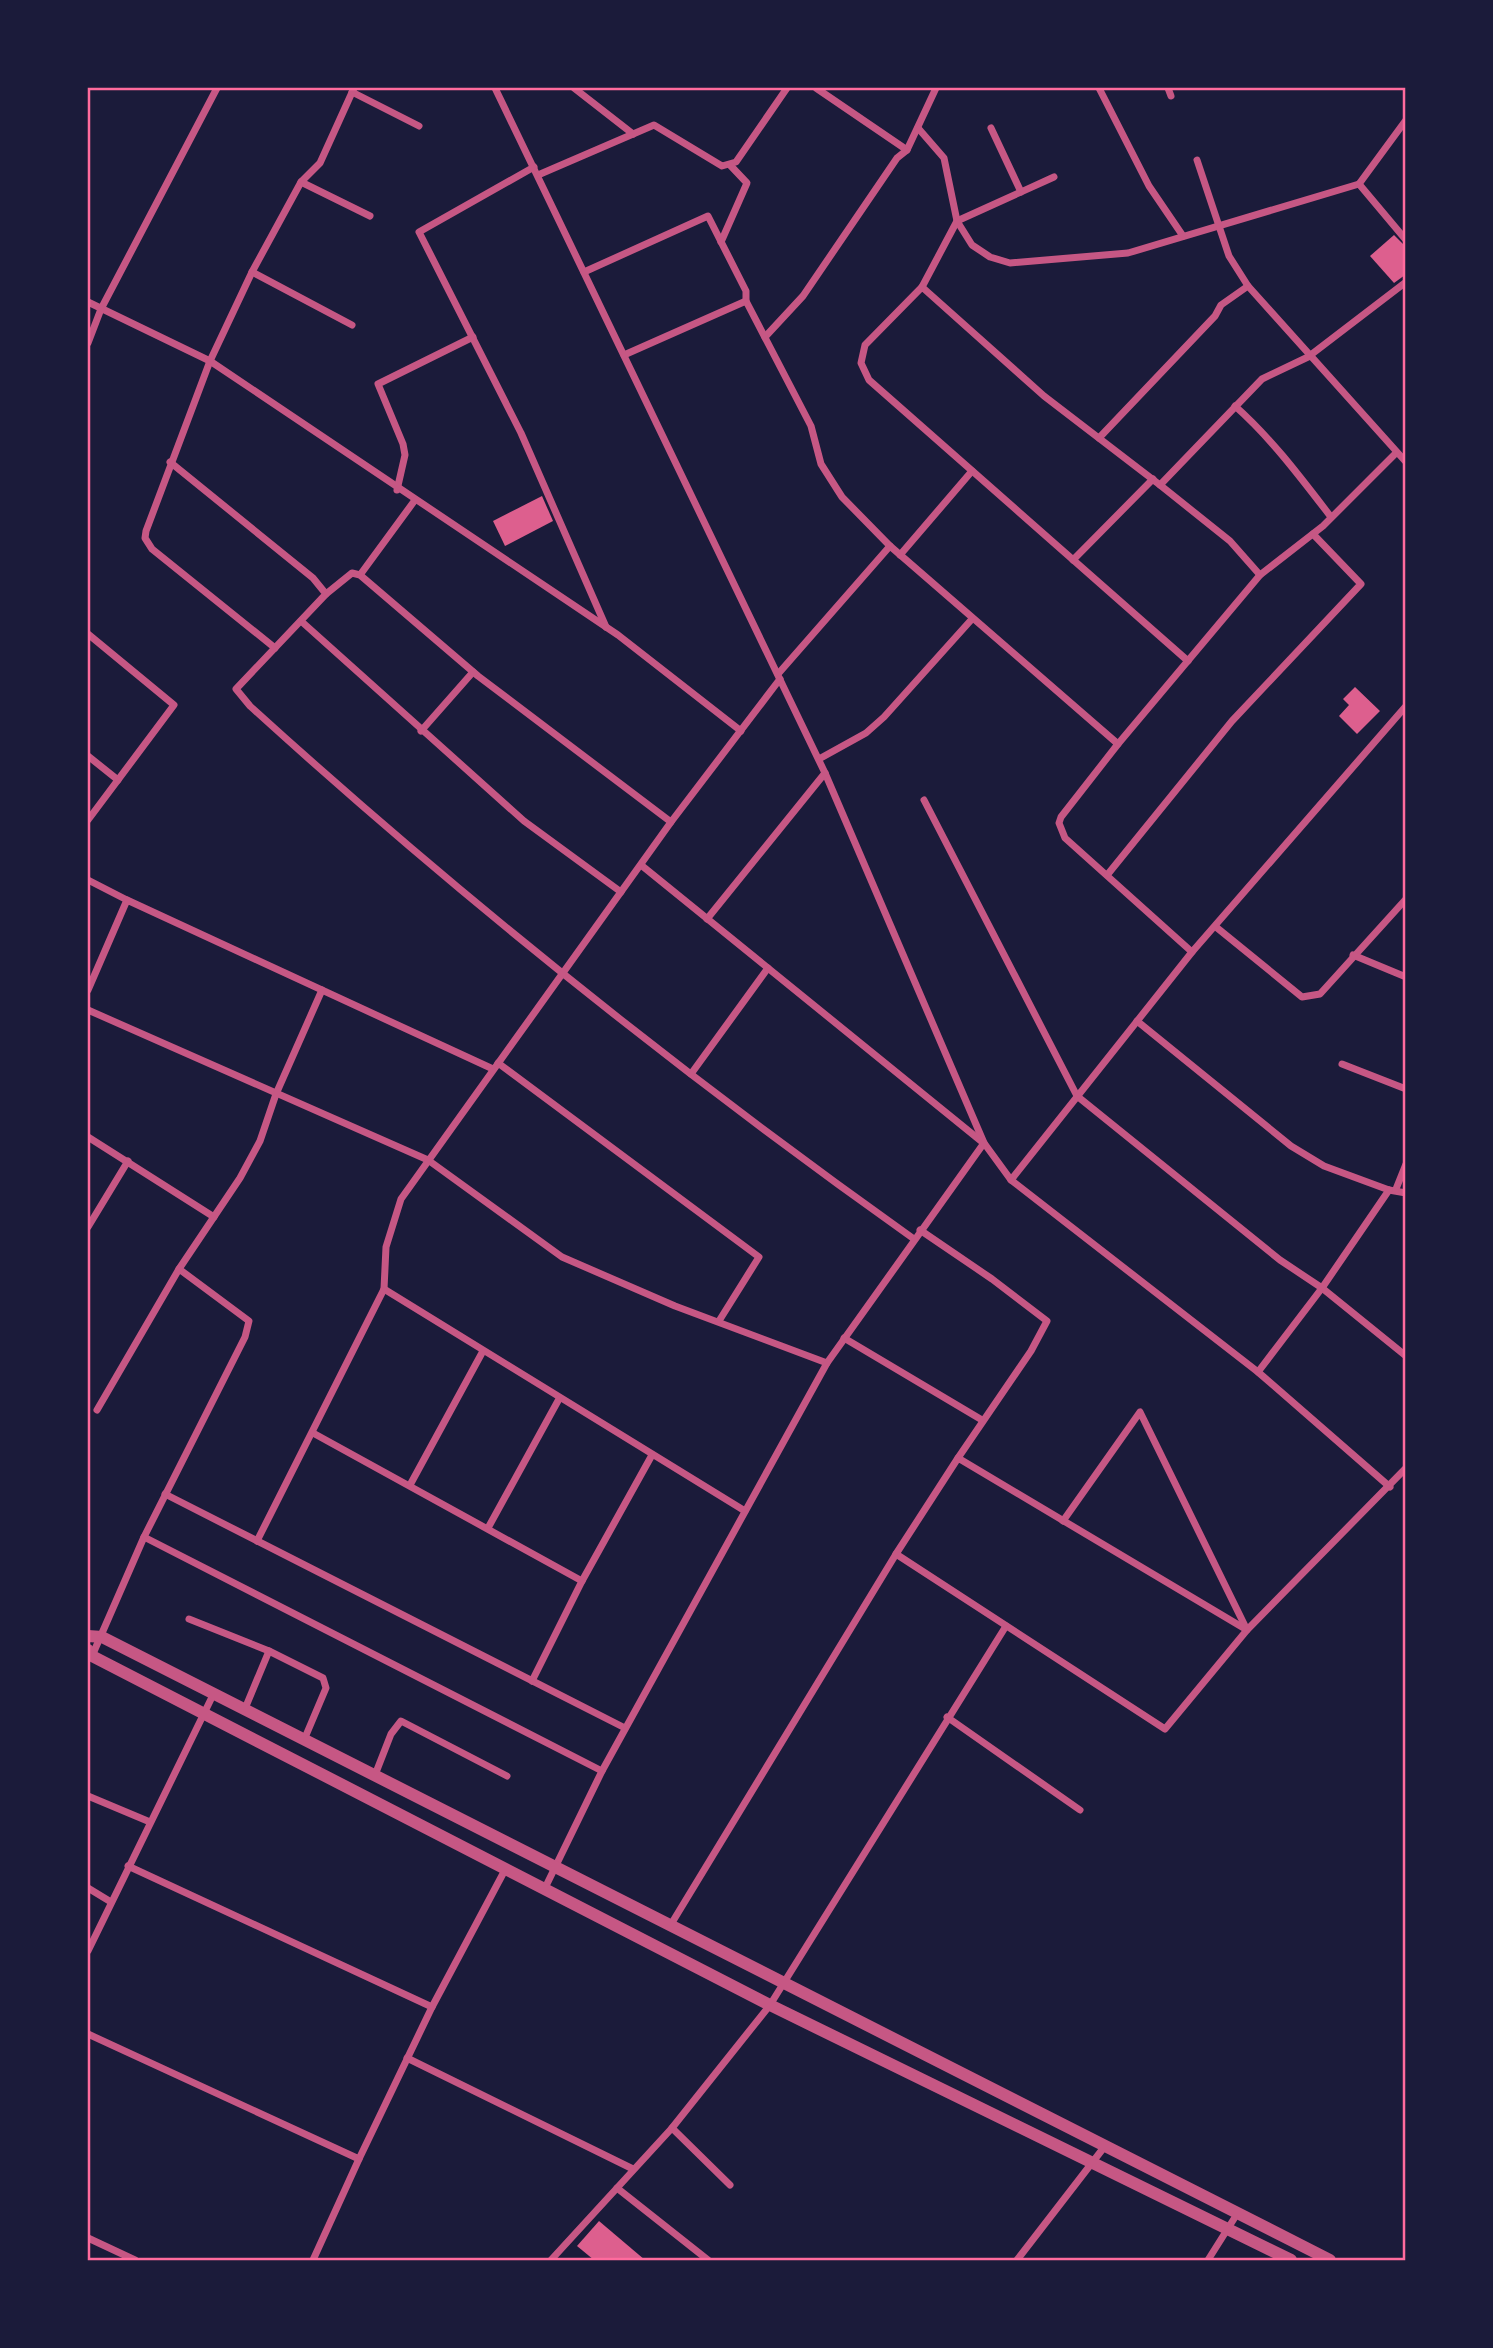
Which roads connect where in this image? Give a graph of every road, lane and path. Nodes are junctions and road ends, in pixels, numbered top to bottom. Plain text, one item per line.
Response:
1 (216, 88) edge
2 (495, 88) edge
3 (573, 88) edge
4 (787, 88) edge
5 (816, 88) edge
6 (936, 88) edge
7 (1100, 88) edge
8 (353, 90) edge
9 (1405, 120) edge
10 (419, 126) dead end
11 (918, 128) junction
12 (992, 128) dead end
13 (634, 134) junction
14 (907, 150) junction
15 (1197, 160) dead end
16 (730, 165) junction
17 (536, 171) junction
18 (1054, 177) dead end
19 (301, 182) junction
20 (1359, 184) junction
21 (1021, 192) junction
22 (370, 216) dead end
23 (957, 221) junction
24 (1219, 225) junction
25 (1183, 236) junction
26 (1405, 240) edge
27 (721, 242) junction
28 (252, 272) junction
29 (584, 272) junction
30 (1405, 282) edge
31 (1248, 286) junction
32 (922, 287) junction
33 (746, 301) junction
34 (88, 302) edge
35 (100, 309) junction
36 (352, 325) dead end
37 (473, 337) junction
38 (765, 337) junction
39 (88, 343) edge
40 (624, 355) junction
41 (1308, 357) junction
42 (210, 361) junction
43 (1235, 406) junction
44 (1099, 438) junction
45 (1396, 453) junction
46 (170, 462) junction
47 (1405, 462) edge
48 (972, 471) junction
49 (1157, 482) junction
50 (397, 489) junction
51 (416, 501) junction
52 (1331, 517) junction
53 (1313, 534) junction
54 (890, 547) junction
55 (900, 555) junction
56 (1073, 560) junction
57 (360, 575) junction
58 (1260, 575) junction
59 (326, 594) junction
60 (972, 618) junction
61 (301, 621) junction
62 (606, 628) junction
63 (88, 634) edge
64 (275, 648) junction
65 (1188, 661) junction
66 (472, 672) junction
67 (779, 676) junction
68 (1405, 706) edge
69 (741, 730) junction
70 (421, 731) junction
71 (1118, 744) junction
72 (88, 756) edge
73 (819, 760) junction
74 (825, 773) junction
75 (118, 780) junction
76 (924, 800) dead end
77 (88, 820) edge
78 (671, 822) junction
79 (641, 865) junction
80 (1108, 874) junction
81 (88, 880) edge
82 (621, 892) junction
83 (1405, 899) edge
84 (127, 900) junction
85 (707, 919) junction
86 (1216, 927) junction
87 (1192, 952) junction
88 (1353, 955) junction
89 (768, 968) junction
90 (562, 973) junction
91 (1405, 977) edge
92 (88, 990) edge
93 (321, 990) junction
94 (88, 1010) edge
95 (1137, 1021) junction
96 (1342, 1064) dead end
97 (496, 1066) junction
98 (691, 1074) junction
99 (1405, 1089) edge
100 (276, 1094) junction
101 (1077, 1096) junction
102 (88, 1137) edge
103 (985, 1143) junction
104 (428, 1160) junction
105 (128, 1161) junction
106 (1405, 1164) edge
107 (1011, 1180) junction
108 (1392, 1190) junction
109 (1405, 1193) edge
110 (214, 1217) junction
111 (88, 1227) edge
112 (920, 1230) junction
113 (914, 1239) junction
114 (179, 1269) junction
115 (1322, 1288) junction
116 (384, 1289) junction
117 (719, 1321) junction
118 (844, 1338) junction
119 (482, 1351) junction
120 (1405, 1356) edge
121 (827, 1363) junction
122 (1258, 1371) junction
123 (559, 1399) junction
124 (97, 1410) dead end
125 (982, 1420) junction
126 (313, 1433) junction
127 (652, 1455) junction
128 (958, 1458) junction
129 (1405, 1468) edge
130 (410, 1485) junction
131 (1390, 1487) junction
132 (165, 1494) junction
133 (745, 1511) junction
134 (1063, 1521) junction
135 (488, 1528) junction
136 (144, 1536) junction
137 (257, 1541) junction
138 (896, 1554) junction
139 (582, 1580) junction
140 (189, 1619) dead end
141 (1006, 1626) junction
142 (1247, 1630) junction
143 (88, 1636) edge
144 (102, 1637) junction
145 (269, 1651) junction
146 (90, 1653) edge
147 (532, 1681) junction
148 (214, 1695) junction
149 (244, 1711) junction
150 (204, 1714) junction
151 (947, 1717) junction
152 (625, 1728) junction
153 (304, 1740) junction
154 (602, 1771) junction
155 (375, 1775) junction
156 (508, 1776) dead end
157 (88, 1796) edge
158 (1080, 1810) dead end
159 (150, 1822) junction
160 (128, 1866) junction
161 (506, 1868) junction
162 (557, 1868) junction
163 (88, 1888) edge
164 (545, 1888) junction
165 (111, 1902) junction
166 (670, 1926) junction
167 (88, 1951) edge
168 (784, 1984) junction
169 (770, 2005) junction
170 (432, 2007) junction
171 (88, 2034) edge
172 (407, 2058) junction
173 (671, 2128) junction
174 (1105, 2146) junction
175 (359, 2159) junction
176 (1094, 2163) junction
177 (633, 2169) junction
178 (730, 2185) dead end
179 (617, 2188) junction
180 (1237, 2214) junction
181 (1228, 2229) junction
182 (88, 2238) edge
183 (135, 2260) edge
184 (313, 2260) edge
185 (551, 2260) edge
186 (708, 2260) edge
187 (1017, 2260) edge
188 (1208, 2260) edge
189 (1291, 2260) edge
190 (1330, 2260) edge

1 - 35 street
2 - 17 street
3 - 13 street
4 - 16 street
5 - 14 street
6 - 11 street
7 - 25 street
8 - 10 street
8 - 19 street
9 - 20 street
11 - 14 street
11 - 23 street
12 - 21 street
13 - 16 street
13 - 17 street
14 - 38 street
15 - 24 street
16 - 27 street
17 - 29 street
17 - 37 street
18 - 21 street
19 - 22 street
19 - 28 street
20 - 24 street
20 - 26 street
21 - 23 street
23 - 25 street
23 - 32 street
24 - 25 street
24 - 31 street
27 - 29 street
27 - 33 street
28 - 36 street
28 - 42 street
29 - 40 street
30 - 41 street
31 - 41 street
31 - 44 street
32 - 44 street
32 - 48 street
33 - 38 street
33 - 40 street
34 - 35 street
35 - 39 street
35 - 42 street
37 - 50 street
37 - 62 street
38 - 54 street
40 - 67 street
41 - 43 street
41 - 45 street
42 - 46 street
42 - 50 street
43 - 49 street
43 - 52 street
44 - 49 street
45 - 47 street
45 - 52 street
46 - 59 street
46 - 64 street
48 - 55 street
48 - 56 street
49 - 56 street
49 - 58 street
50 - 51 street
51 - 57 street
51 - 62 street
52 - 53 street
53 - 58 street
53 - 80 street
54 - 55 street
54 - 67 street
55 - 60 street
56 - 65 street
57 - 59 street
57 - 66 street
58 - 65 street
59 - 61 street
60 - 71 street
60 - 73 street
61 - 64 street
61 - 70 street
62 - 69 street
63 - 75 street
64 - 90 street
65 - 71 street
66 - 70 street
66 - 78 street
67 - 69 street
67 - 73 street
68 - 86 street
69 - 78 street
70 - 82 street
71 - 80 street
72 - 75 street
73 - 74 street
74 - 85 street
74 - 103 street
75 - 77 street
76 - 101 street
78 - 79 street
79 - 82 street
79 - 85 street
80 - 87 street
81 - 84 street
82 - 90 street
83 - 88 street
84 - 92 street
84 - 93 street
85 - 89 street
86 - 87 street
86 - 88 street
87 - 95 street
88 - 91 street
89 - 98 street
89 - 103 street
90 - 97 street
90 - 98 street
93 - 97 street
93 - 100 street
94 - 100 street
95 - 101 street
95 - 108 street
96 - 99 street
97 - 104 street
97 - 117 street
98 - 113 street
100 - 104 street
100 - 110 street
101 - 107 street
101 - 115 street
102 - 105 street
103 - 107 street
103 - 112 street
104 - 116 street
104 - 117 street
105 - 110 street
105 - 111 street
106 - 108 street
107 - 122 street
108 - 109 street
108 - 115 street
110 - 114 street
112 - 113 street
112 - 125 street
113 - 118 street
114 - 124 street
114 - 132 street
115 - 120 street
115 - 122 street
116 - 119 street
116 - 126 street
117 - 121 street
118 - 121 street
118 - 125 street
119 - 123 street
119 - 130 street
121 - 133 street
122 - 131 street
123 - 127 street
123 - 135 street
125 - 128 street
126 - 130 street
126 - 137 street
127 - 133 street
127 - 139 street
128 - 134 street
128 - 138 street
129 - 131 street
130 - 135 street
131 - 142 street
132 - 136 street
132 - 137 street
133 - 152 street
134 - 142 street
134 - 142 street
135 - 139 street
136 - 144 street
136 - 154 street
137 - 147 street
138 - 141 street
138 - 166 street
139 - 147 street
140 - 145 street
141 - 142 street
141 - 151 street
143 - 144 street
144 - 146 street
144 - 148 street
145 - 149 street
145 - 153 street
146 - 150 street
147 - 152 street
148 - 149 street
148 - 150 street
149 - 153 street
150 - 159 street
150 - 161 street
151 - 158 street
151 - 168 street
152 - 154 street
153 - 155 street
154 - 162 street
155 - 156 street
155 - 162 street
157 - 159 street
159 - 160 street
160 - 165 street
160 - 170 street
161 - 164 street
161 - 170 street
162 - 164 street
162 - 166 street
163 - 165 street
164 - 169 street
165 - 167 street
166 - 168 street
168 - 169 street
168 - 174 street
169 - 173 street
169 - 176 street
170 - 172 street
171 - 175 street
172 - 175 street
172 - 177 street
173 - 177 street
173 - 178 street
174 - 176 street
174 - 180 street
175 - 184 street
176 - 181 street
176 - 187 street
177 - 179 street
179 - 185 street
179 - 186 street
180 - 181 street
180 - 190 street
181 - 188 street
181 - 189 street
182 - 183 street

